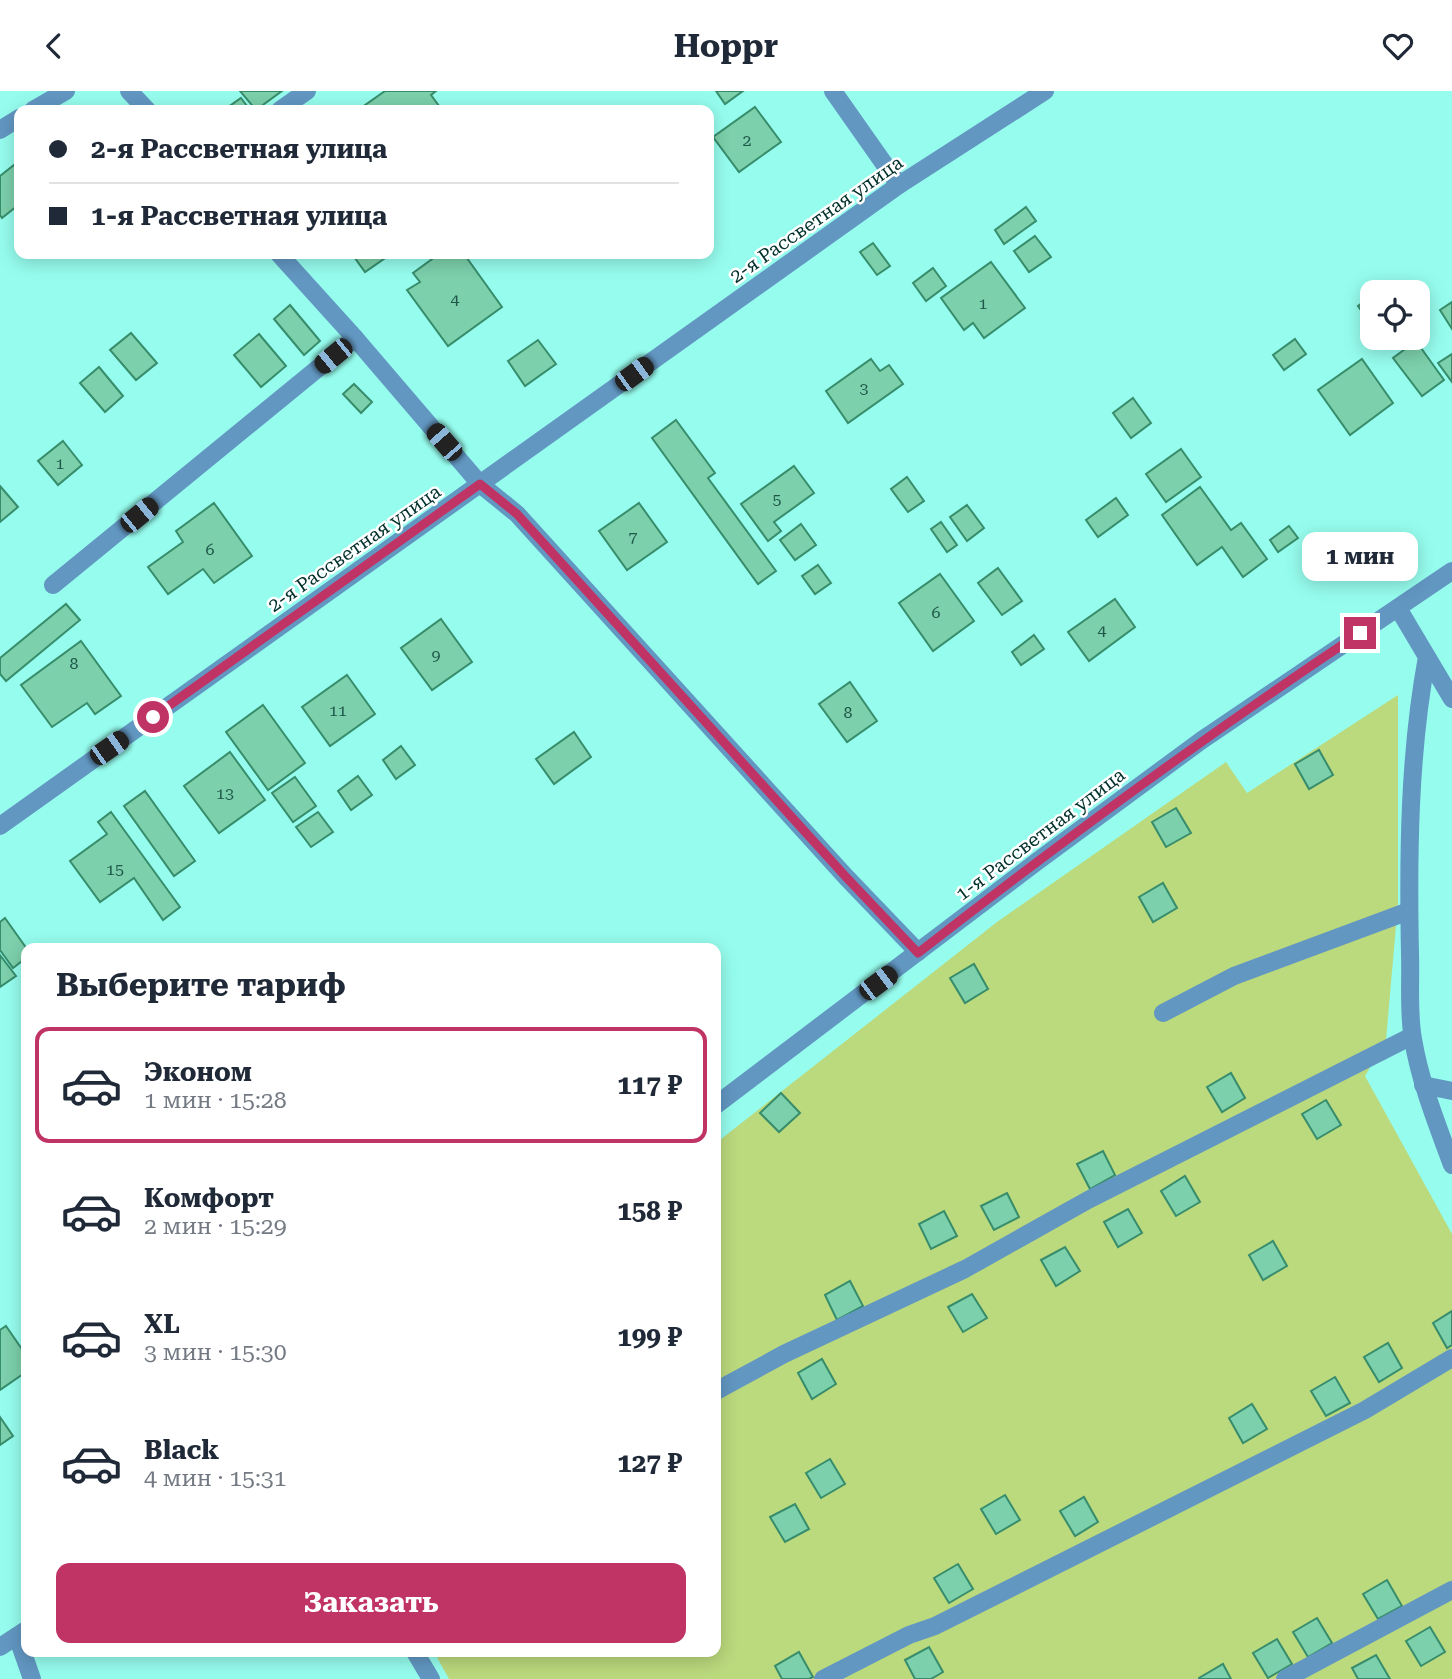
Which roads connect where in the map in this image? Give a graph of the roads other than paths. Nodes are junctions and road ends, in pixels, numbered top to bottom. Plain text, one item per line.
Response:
1 (66, 91) edge
2 (130, 91) edge
3 (307, 91) edge
4 (833, 91) edge
5 (1045, 91) edge
6 (42, 105) edge
7 (143, 105) edge
8 (287, 105) edge
9 (899, 185) junction
10 (284, 259) edge
11 (355, 338) junction
12 (480, 484) junction
13 (1452, 571) edge
14 (53, 585) dead end
15 (1398, 608) junction
16 (1427, 657) junction
17 (1452, 699) edge
18 (0, 826) edge
19 (1409, 911) junction
20 (918, 953) junction
21 (1163, 1013) dead end
22 (1412, 1036) junction
23 (1423, 1085) junction
24 (1452, 1091) edge
25 (721, 1101) edge
26 (1452, 1165) edge
27 (1452, 1358) edge
28 (721, 1388) edge
29 (1452, 1590) edge
30 (21, 1634) edge
31 (0, 1647) edge
32 (27, 1657) edge
33 (418, 1657) edge
34 (32, 1679) edge
35 (430, 1679) edge
36 (823, 1679) edge
37 (1285, 1679) edge

1 - 6 street
2 - 7 street
3 - 8 street
4 - 9 street
5 - 9 street, 2-я Рассветная улица
9 - 12 street, 2-я Рассветная улица
10 - 11 street
11 - 12 street
11 - 14 street
12 - 18 street, 2-я Рассветная улица
12 - 20 street
13 - 15 street, 1-я Рассветная улица
15 - 16 street
15 - 20 street, 1-я Рассветная улица
16 - 17 street
16 - 19 street
19 - 21 street
19 - 22 street
20 - 25 street, 1-я Рассветная улица
22 - 23 street
22 - 28 street
23 - 24 street
23 - 26 street
27 - 36 street
29 - 37 street
30 - 31 street
32 - 34 street
33 - 35 street

